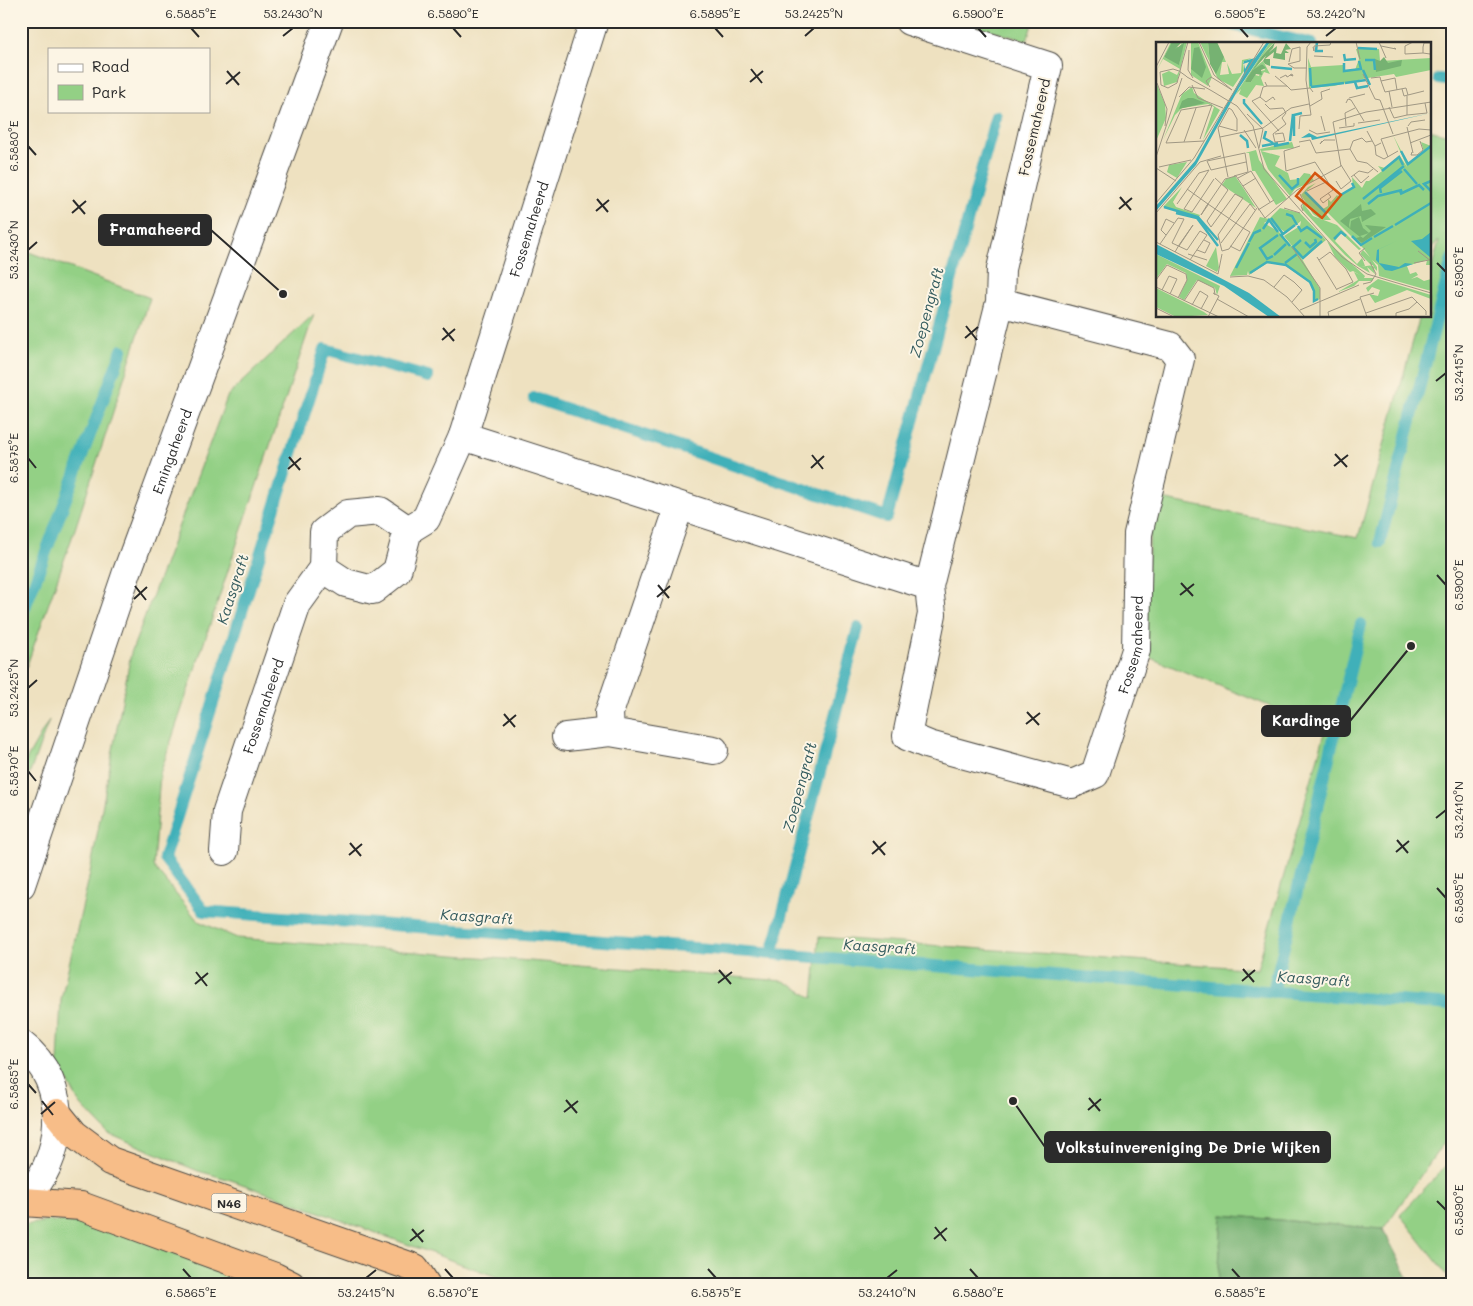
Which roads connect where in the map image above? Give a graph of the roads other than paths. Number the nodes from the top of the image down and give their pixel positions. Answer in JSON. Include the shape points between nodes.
{"nodes":[{"id":1,"x":329,"y":21,"type":"edge"},
{"id":2,"x":594,"y":21,"type":"edge"},
{"id":3,"x":909,"y":21,"type":"edge"},
{"id":4,"x":1000,"y":302,"type":"junction"},
{"id":5,"x":463,"y":436,"type":"junction"},
{"id":6,"x":679,"y":507,"type":"junction"},
{"id":7,"x":408,"y":530,"type":"junction"},
{"id":8,"x":323,"y":568,"type":"junction"},
{"id":9,"x":928,"y":586,"type":"junction"},
{"id":10,"x":610,"y":732,"type":"junction"},
{"id":11,"x":566,"y":737,"type":"dead end"},
{"id":12,"x":714,"y":750,"type":"dead end"},
{"id":13,"x":224,"y":851,"type":"dead end"},
{"id":14,"x":21,"y":885,"type":"edge"},
{"id":15,"x":21,"y":1043,"type":"edge"},
{"id":16,"x":57,"y":1113,"type":"junction"},
{"id":17,"x":22,"y":1202,"type":"edge"},
{"id":18,"x":291,"y":1285,"type":"edge"},
{"id":19,"x":426,"y":1285,"type":"edge"}],
"edges":[{"from":1,"to":14,"type":"street","name":"Emingaheerd","via":[[127,572]]},
{"from":2,"to":5,"type":"street","name":"Fossemaheerd"},
{"from":3,"to":4,"type":"street","name":"Fossemaheerd","via":[[1048,66],[1001,269]]},
{"from":4,"to":9,"type":"street","name":"Fossemaheerd"},
{"from":4,"to":9,"type":"street","name":"Fossemaheerd","via":[[1170,346],[1180,359],[1138,534],[1136,650],[1095,774],[1072,784],[907,736],[932,614]]},
{"from":5,"to":6,"type":"street"},
{"from":5,"to":7,"type":"street","name":"Fossemaheerd","via":[[426,519]]},
{"from":6,"to":9,"type":"street"},
{"from":6,"to":10,"type":"street","via":[[609,713]]},
{"from":7,"to":8,"type":"street","via":[[396,570],[373,590],[346,583]]},
{"from":7,"to":8,"type":"street","via":[[380,511],[348,514],[324,532]]},
{"from":8,"to":13,"type":"street","name":"Fossemaheerd","via":[[297,604],[227,812]]},
{"from":10,"to":11,"type":"street"},
{"from":10,"to":12,"type":"street"},
{"from":15,"to":16,"type":"street","via":[[40,1065],[50,1084]]},
{"from":16,"to":17,"type":"street","via":[[55,1147],[48,1167]]},
{"from":16,"to":19,"type":"highway","number":"N46","via":[[74,1134],[110,1161],[415,1268]]},
{"from":17,"to":18,"type":"highway","via":[[81,1206]]}]}
